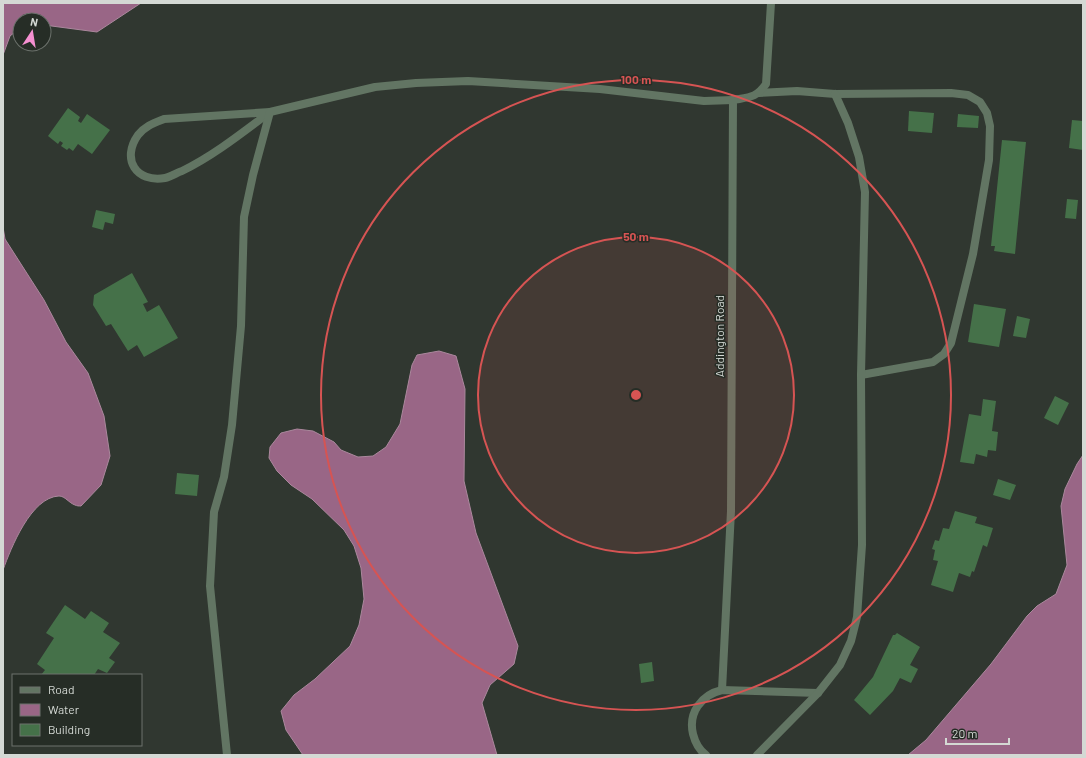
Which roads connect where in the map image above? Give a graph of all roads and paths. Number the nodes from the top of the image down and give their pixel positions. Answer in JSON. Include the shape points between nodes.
{"nodes":[{"id":1,"x":770,"y":3,"type":"edge"},
{"id":2,"x":759,"y":93,"type":"junction"},
{"id":3,"x":835,"y":94,"type":"junction"},
{"id":4,"x":733,"y":100,"type":"junction"},
{"id":5,"x":270,"y":112,"type":"junction"},
{"id":6,"x":861,"y":375,"type":"junction"},
{"id":7,"x":722,"y":690,"type":"junction"},
{"id":8,"x":818,"y":693,"type":"junction"},
{"id":9,"x":227,"y":755,"type":"edge"},
{"id":10,"x":706,"y":755,"type":"edge"},
{"id":11,"x":757,"y":755,"type":"edge"}],
"edges":[{"from":1,"to":2,"type":"street","via":[[766,84]]},
{"from":2,"to":3,"type":"street","via":[[797,91]]},
{"from":2,"to":4,"type":"street"},
{"from":3,"to":6,"type":"street","via":[[859,157],[865,192]]},
{"from":3,"to":6,"type":"street","via":[[968,95],[980,102],[987,113],[990,126],[989,160],[974,246],[951,343],[944,354],[933,362]]},
{"from":4,"to":5,"type":"street","via":[[704,101],[600,89],[468,81],[375,88]]},
{"from":4,"to":7,"type":"street","name":"Addington Road","via":[[731,511]]},
{"from":5,"to":5,"type":"street","via":[[164,119],[150,124],[139,134],[130,158],[142,175],[153,180],[167,178],[199,162]]},
{"from":5,"to":9,"type":"street","via":[[244,218],[241,326],[232,425],[224,477],[214,512],[210,586]]},
{"from":6,"to":8,"type":"street","via":[[862,545],[858,617],[851,642],[840,665]]},
{"from":7,"to":8,"type":"street"},
{"from":7,"to":10,"type":"street","via":[[702,700],[693,713],[691,726],[695,741]]},
{"from":8,"to":11,"type":"street"}]}
